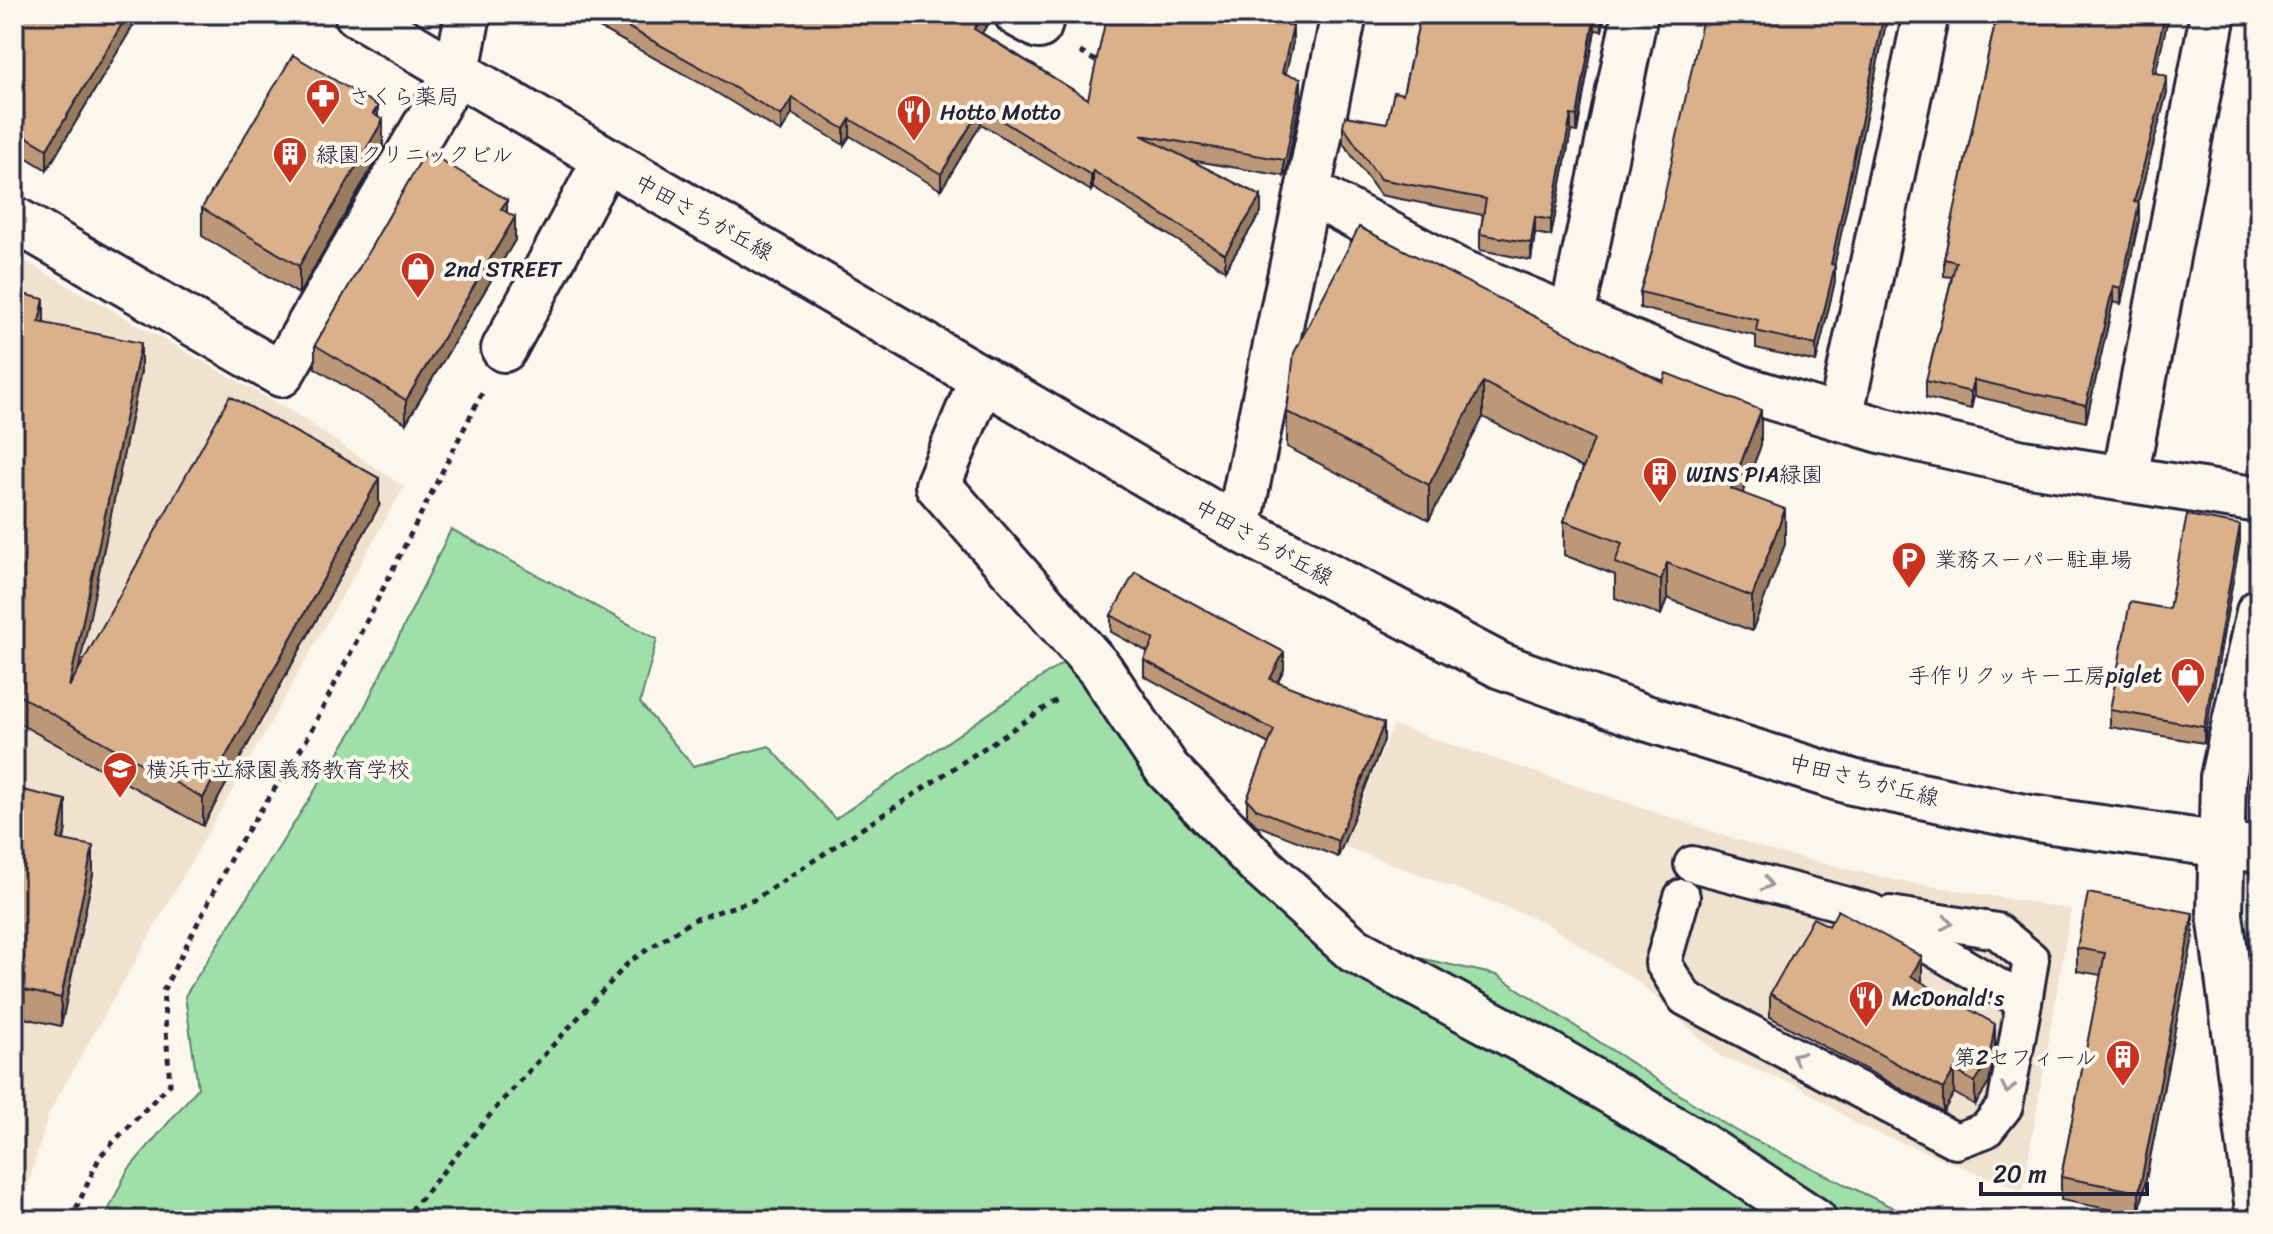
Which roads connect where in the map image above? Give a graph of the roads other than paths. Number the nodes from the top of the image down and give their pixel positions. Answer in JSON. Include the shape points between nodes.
{"nodes":[{"id":1,"x":357,"y":14,"type":"edge"},
{"id":2,"x":468,"y":14,"type":"edge"},
{"id":3,"x":1344,"y":14,"type":"edge"},
{"id":4,"x":1635,"y":14,"type":"edge"},
{"id":5,"x":1926,"y":14,"type":"edge"},
{"id":6,"x":2213,"y":14,"type":"edge"},
{"id":7,"x":457,"y":71,"type":"junction"},
{"id":8,"x":605,"y":161,"type":"junction"},
{"id":9,"x":1308,"y":191,"type":"junction"},
{"id":10,"x":14,"y":219,"type":"edge"},
{"id":11,"x":1571,"y":321,"type":"junction"},
{"id":12,"x":495,"y":367,"type":"road end"},
{"id":13,"x":982,"y":378,"type":"junction"},
{"id":14,"x":1840,"y":418,"type":"junction"},
{"id":15,"x":2125,"y":478,"type":"junction"},
{"id":16,"x":2259,"y":500,"type":"edge"},
{"id":17,"x":1238,"y":528,"type":"junction"},
{"id":18,"x":2259,"y":612,"type":"edge"},
{"id":19,"x":2240,"y":848,"type":"edge"},
{"id":20,"x":1692,"y":864,"type":"dead end"},
{"id":21,"x":1682,"y":897,"type":"dead end"},
{"id":22,"x":1870,"y":911,"type":"junction"},
{"id":23,"x":2024,"y":1002,"type":"junction"},
{"id":24,"x":2259,"y":1218,"type":"edge"},
{"id":25,"x":1814,"y":1220,"type":"edge"}],
"edges":[{"from":1,"to":7,"type":"street","name":"中田さちが丘線"},
{"from":2,"to":7,"type":"street"},
{"from":3,"to":9,"type":"street"},
{"from":4,"to":11,"type":"street"},
{"from":5,"to":14,"type":"street"},
{"from":6,"to":15,"type":"street"},
{"from":7,"to":8,"type":"street","name":"中田さちが丘線"},
{"from":7,"to":10,"type":"street","via":[[281,374]]},
{"from":8,"to":12,"type":"street"},
{"from":8,"to":13,"type":"street","name":"中田さちが丘線"},
{"from":9,"to":11,"type":"street","via":[[1456,270]]},
{"from":9,"to":17,"type":"street"},
{"from":11,"to":14,"type":"street","via":[[1741,388]]},
{"from":13,"to":17,"type":"street","name":"中田さちが丘線"},
{"from":13,"to":25,"type":"street","via":[[938,485],[1100,669],[1167,769],[1263,868],[1354,950],[1546,1053]]},
{"from":14,"to":15,"type":"street","via":[[2023,463]]},
{"from":15,"to":16,"type":"street"},
{"from":17,"to":19,"type":"street","name":"中田さちが丘線","via":[[1501,666],[1649,719],[1852,782],[2030,818]]},
{"from":18,"to":19,"type":"street","via":[[2223,777]]},
{"from":19,"to":24,"type":"street","via":[[2220,914]]},
{"from":20,"to":22,"type":"lane","one_way":true},
{"from":23,"to":21,"type":"lane","one_way":true,"via":[[2005,1106],[1986,1130],[1956,1141],[1685,998],[1663,963]]},
{"from":22,"to":23,"type":"lane"},
{"from":22,"to":23,"type":"lane","one_way":true,"via":[[1997,931],[2031,959]]}]}
